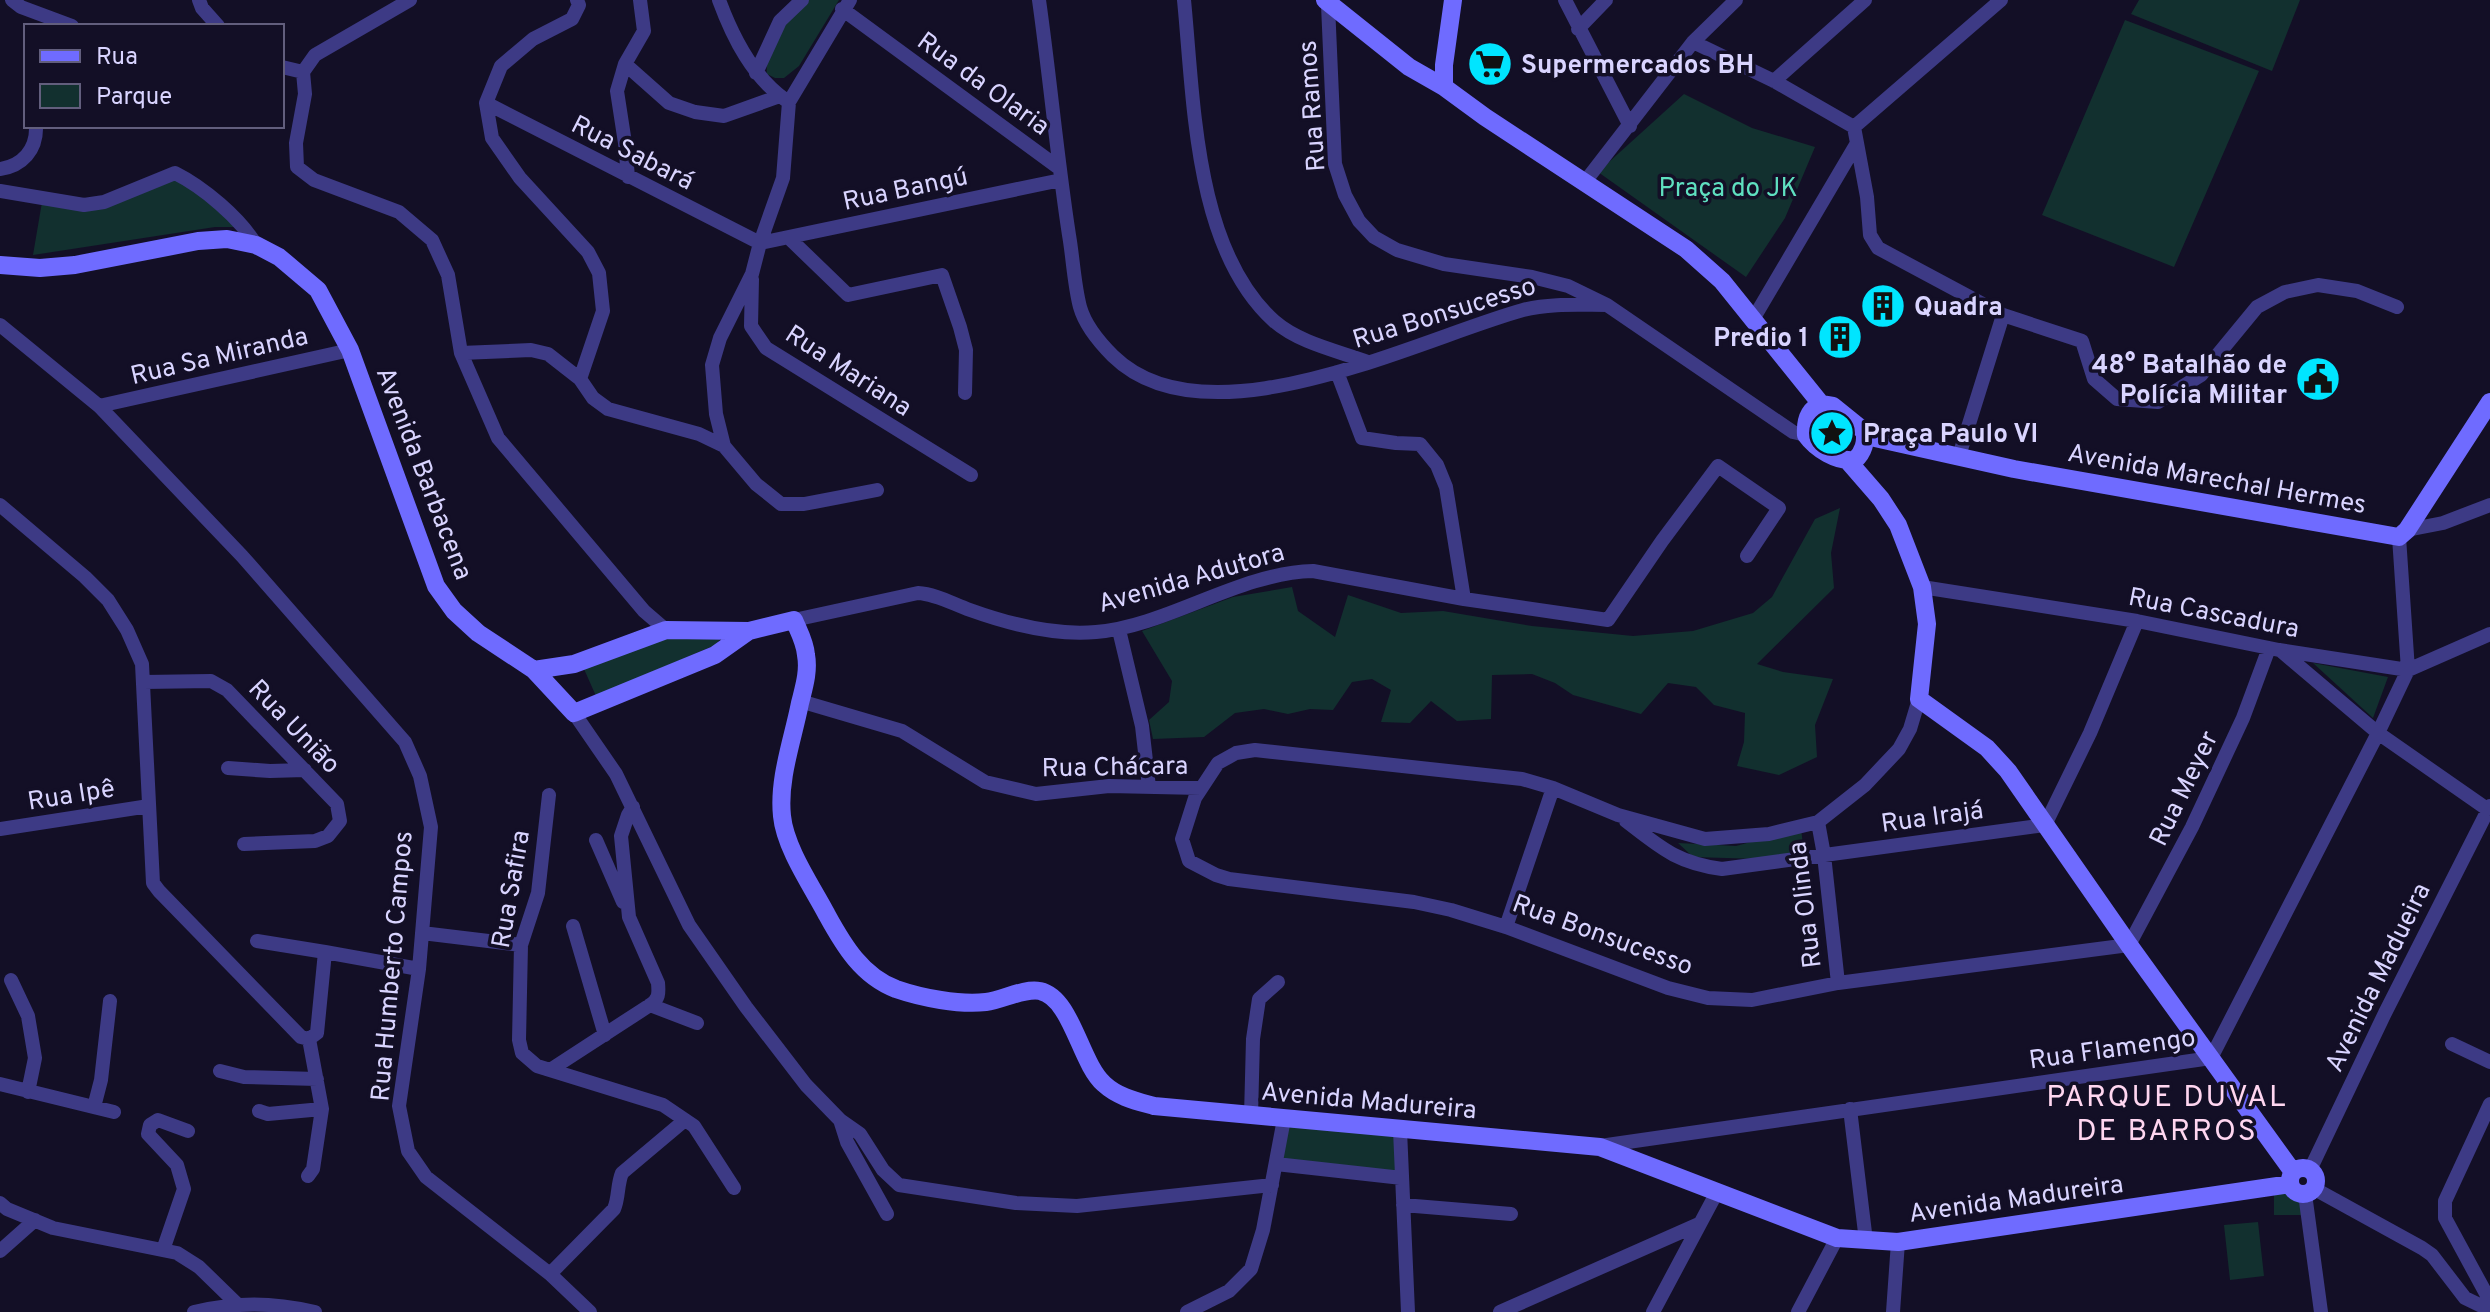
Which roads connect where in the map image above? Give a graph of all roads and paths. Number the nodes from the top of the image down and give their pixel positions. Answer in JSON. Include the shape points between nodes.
{"nodes":[{"id":1,"x":12,"y":0,"type":"edge"},
{"id":2,"x":199,"y":0,"type":"edge"},
{"id":3,"x":410,"y":0,"type":"edge"},
{"id":4,"x":577,"y":0,"type":"edge"},
{"id":5,"x":640,"y":0,"type":"edge"},
{"id":6,"x":719,"y":0,"type":"edge"},
{"id":7,"x":802,"y":0,"type":"edge"},
{"id":8,"x":1039,"y":0,"type":"edge"},
{"id":9,"x":1184,"y":0,"type":"edge"},
{"id":10,"x":1453,"y":0,"type":"edge"},
{"id":11,"x":1565,"y":0,"type":"edge"},
{"id":12,"x":1606,"y":0,"type":"edge"},
{"id":13,"x":1736,"y":0,"type":"edge"},
{"id":14,"x":1865,"y":0,"type":"edge"},
{"id":15,"x":2001,"y":0,"type":"edge"},
{"id":16,"x":1326,"y":2,"type":"edge"},
{"id":17,"x":846,"y":5,"type":"edge"},
{"id":18,"x":67,"y":24,"type":"edge"},
{"id":19,"x":216,"y":24,"type":"edge"},
{"id":20,"x":1578,"y":29,"type":"junction"},
{"id":21,"x":1693,"y":42,"type":"junction"},
{"id":22,"x":1447,"y":43,"type":"junction"},
{"id":23,"x":625,"y":64,"type":"junction"},
{"id":24,"x":284,"y":67,"type":"edge"},
{"id":25,"x":1409,"y":67,"type":"junction"},
{"id":26,"x":303,"y":72,"type":"junction"},
{"id":27,"x":756,"y":73,"type":"junction"},
{"id":28,"x":1774,"y":81,"type":"junction"},
{"id":29,"x":1444,"y":87,"type":"junction"},
{"id":30,"x":785,"y":99,"type":"junction"},
{"id":31,"x":486,"y":103,"type":"junction"},
{"id":32,"x":1630,"y":126,"type":"junction"},
{"id":33,"x":1854,"y":127,"type":"junction"},
{"id":34,"x":36,"y":128,"type":"edge"},
{"id":35,"x":1857,"y":143,"type":"junction"},
{"id":36,"x":0,"y":169,"type":"edge"},
{"id":37,"x":1060,"y":174,"type":"junction"},
{"id":38,"x":628,"y":177,"type":"junction"},
{"id":39,"x":1584,"y":183,"type":"junction"},
{"id":40,"x":0,"y":191,"type":"edge"},
{"id":41,"x":789,"y":238,"type":"junction"},
{"id":42,"x":760,"y":243,"type":"junction"},
{"id":43,"x":256,"y":245,"type":"junction"},
{"id":44,"x":0,"y":265,"type":"edge"},
{"id":45,"x":752,"y":274,"type":"junction"},
{"id":46,"x":1607,"y":305,"type":"junction"},
{"id":47,"x":2397,"y":307,"type":"dead end"},
{"id":48,"x":2003,"y":315,"type":"junction"},
{"id":49,"x":1752,"y":321,"type":"junction"},
{"id":50,"x":0,"y":325,"type":"edge"},
{"id":51,"x":350,"y":350,"type":"junction"},
{"id":52,"x":461,"y":353,"type":"junction"},
{"id":53,"x":1369,"y":362,"type":"junction"},
{"id":54,"x":1337,"y":372,"type":"junction"},
{"id":55,"x":580,"y":379,"type":"junction"},
{"id":56,"x":965,"y":393,"type":"dead end"},
{"id":57,"x":2490,"y":402,"type":"edge"},
{"id":58,"x":1821,"y":404,"type":"junction"},
{"id":59,"x":99,"y":406,"type":"junction"},
{"id":60,"x":1806,"y":435,"type":"junction"},
{"id":61,"x":1866,"y":436,"type":"junction"},
{"id":62,"x":724,"y":446,"type":"junction"},
{"id":63,"x":1959,"y":456,"type":"junction"},
{"id":64,"x":1848,"y":461,"type":"junction"},
{"id":65,"x":971,"y":475,"type":"dead end"},
{"id":66,"x":877,"y":490,"type":"dead end"},
{"id":67,"x":0,"y":505,"type":"edge"},
{"id":68,"x":2490,"y":505,"type":"edge"},
{"id":69,"x":2403,"y":533,"type":"junction"},
{"id":70,"x":1747,"y":556,"type":"dead end"},
{"id":71,"x":1922,"y":587,"type":"junction"},
{"id":72,"x":1464,"y":599,"type":"junction"},
{"id":73,"x":794,"y":620,"type":"junction"},
{"id":74,"x":2137,"y":621,"type":"junction"},
{"id":75,"x":666,"y":630,"type":"junction"},
{"id":76,"x":1119,"y":630,"type":"junction"},
{"id":77,"x":749,"y":631,"type":"junction"},
{"id":78,"x":2490,"y":634,"type":"edge"},
{"id":79,"x":2274,"y":649,"type":"junction"},
{"id":80,"x":534,"y":670,"type":"junction"},
{"id":81,"x":2408,"y":670,"type":"junction"},
{"id":82,"x":144,"y":682,"type":"junction"},
{"id":83,"x":1919,"y":699,"type":"junction"},
{"id":84,"x":800,"y":701,"type":"junction"},
{"id":85,"x":574,"y":713,"type":"junction"},
{"id":86,"x":2378,"y":733,"type":"junction"},
{"id":87,"x":228,"y":768,"type":"dead end"},
{"id":88,"x":305,"y":770,"type":"junction"},
{"id":89,"x":1149,"y":787,"type":"junction"},
{"id":90,"x":1201,"y":788,"type":"junction"},
{"id":91,"x":1553,"y":788,"type":"junction"},
{"id":92,"x":549,"y":795,"type":"dead end"},
{"id":93,"x":149,"y":806,"type":"junction"},
{"id":94,"x":633,"y":807,"type":"junction"},
{"id":95,"x":2489,"y":808,"type":"edge"},
{"id":96,"x":1618,"y":815,"type":"junction"},
{"id":97,"x":1818,"y":822,"type":"junction"},
{"id":98,"x":2045,"y":825,"type":"junction"},
{"id":99,"x":0,"y":829,"type":"edge"},
{"id":100,"x":596,"y":840,"type":"dead end"},
{"id":101,"x":244,"y":844,"type":"dead end"},
{"id":102,"x":1824,"y":855,"type":"junction"},
{"id":103,"x":629,"y":917,"type":"junction"},
{"id":104,"x":573,"y":926,"type":"dead end"},
{"id":105,"x":1506,"y":927,"type":"junction"},
{"id":106,"x":422,"y":933,"type":"junction"},
{"id":107,"x":257,"y":941,"type":"dead end"},
{"id":108,"x":521,"y":945,"type":"junction"},
{"id":109,"x":2129,"y":945,"type":"junction"},
{"id":110,"x":325,"y":952,"type":"junction"},
{"id":111,"x":419,"y":969,"type":"junction"},
{"id":112,"x":11,"y":980,"type":"dead end"},
{"id":113,"x":1278,"y":982,"type":"dead end"},
{"id":114,"x":1838,"y":983,"type":"junction"},
{"id":115,"x":110,"y":1001,"type":"dead end"},
{"id":116,"x":650,"y":1005,"type":"junction"},
{"id":117,"x":697,"y":1023,"type":"dead end"},
{"id":118,"x":605,"y":1035,"type":"junction"},
{"id":119,"x":309,"y":1039,"type":"junction"},
{"id":120,"x":2452,"y":1044,"type":"dead end"},
{"id":121,"x":2211,"y":1058,"type":"junction"},
{"id":122,"x":2490,"y":1062,"type":"edge"},
{"id":123,"x":550,"y":1070,"type":"junction"},
{"id":124,"x":220,"y":1071,"type":"dead end"},
{"id":125,"x":317,"y":1079,"type":"junction"},
{"id":126,"x":0,"y":1084,"type":"edge"},
{"id":127,"x":28,"y":1092,"type":"junction"},
{"id":128,"x":2490,"y":1104,"type":"edge"},
{"id":129,"x":94,"y":1107,"type":"junction"},
{"id":130,"x":322,"y":1109,"type":"junction"},
{"id":131,"x":1850,"y":1109,"type":"junction"},
{"id":132,"x":259,"y":1111,"type":"dead end"},
{"id":133,"x":114,"y":1112,"type":"dead end"},
{"id":134,"x":1251,"y":1116,"type":"junction"},
{"id":135,"x":1284,"y":1119,"type":"junction"},
{"id":136,"x":685,"y":1120,"type":"junction"},
{"id":137,"x":840,"y":1120,"type":"junction"},
{"id":138,"x":1400,"y":1130,"type":"junction"},
{"id":139,"x":188,"y":1131,"type":"dead end"},
{"id":140,"x":1600,"y":1147,"type":"junction"},
{"id":141,"x":1276,"y":1164,"type":"junction"},
{"id":142,"x":308,"y":1176,"type":"dead end"},
{"id":143,"x":1402,"y":1178,"type":"junction"},
{"id":144,"x":2302,"y":1182,"type":"junction"},
{"id":145,"x":1272,"y":1185,"type":"junction"},
{"id":146,"x":734,"y":1188,"type":"dead end"},
{"id":147,"x":1717,"y":1192,"type":"junction"},
{"id":148,"x":0,"y":1203,"type":"edge"},
{"id":149,"x":1403,"y":1205,"type":"junction"},
{"id":150,"x":887,"y":1214,"type":"dead end"},
{"id":151,"x":1511,"y":1214,"type":"dead end"},
{"id":152,"x":35,"y":1220,"type":"junction"},
{"id":153,"x":1699,"y":1224,"type":"junction"},
{"id":154,"x":1837,"y":1238,"type":"junction"},
{"id":155,"x":1866,"y":1241,"type":"junction"},
{"id":156,"x":1898,"y":1242,"type":"junction"},
{"id":157,"x":163,"y":1250,"type":"junction"},
{"id":158,"x":0,"y":1251,"type":"edge"},
{"id":159,"x":550,"y":1274,"type":"junction"},
{"id":160,"x":2488,"y":1295,"type":"edge"},
{"id":161,"x":236,"y":1303,"type":"junction"},
{"id":162,"x":2490,"y":1310,"type":"edge"},
{"id":163,"x":194,"y":1312,"type":"edge"},
{"id":164,"x":315,"y":1312,"type":"edge"},
{"id":165,"x":590,"y":1312,"type":"edge"},
{"id":166,"x":1187,"y":1312,"type":"edge"},
{"id":167,"x":1408,"y":1312,"type":"edge"},
{"id":168,"x":1500,"y":1312,"type":"edge"},
{"id":169,"x":1653,"y":1312,"type":"edge"},
{"id":170,"x":1798,"y":1312,"type":"edge"},
{"id":171,"x":1893,"y":1312,"type":"edge"},
{"id":172,"x":2321,"y":1312,"type":"edge"}],
"edges":[{"from":1,"to":18,"type":"street"},
{"from":2,"to":19,"type":"street"},
{"from":3,"to":26,"type":"street","via":[[315,55]]},
{"from":4,"to":31,"type":"street","via":[[572,19],[533,39],[501,66]]},
{"from":5,"to":23,"type":"street","via":[[644,31]]},
{"from":6,"to":27,"type":"street"},
{"from":7,"to":27,"type":"street","via":[[780,21]]},
{"from":8,"to":37,"type":"street","name":"Rua Bonsucesso"},
{"from":9,"to":53,"type":"street","via":[[1200,156],[1222,241],[1240,280],[1275,322],[1300,337]]},
{"from":10,"to":22,"type":"street"},
{"from":11,"to":20,"type":"street"},
{"from":12,"to":20,"type":"street"},
{"from":13,"to":21,"type":"street"},
{"from":14,"to":28,"type":"street"},
{"from":15,"to":33,"type":"street"},
{"from":16,"to":25,"type":"street"},
{"from":16,"to":46,"type":"street","name":"Rua Ramos","via":[[1335,164],[1359,221],[1397,250],[1444,264],[1568,286]]},
{"from":17,"to":30,"type":"street"},
{"from":17,"to":37,"type":"street","name":"Rua da Olaria"},
{"from":20,"to":32,"type":"street"},
{"from":21,"to":28,"type":"street"},
{"from":21,"to":32,"type":"street"},
{"from":22,"to":25,"type":"street","via":[[1429,60]]},
{"from":22,"to":29,"type":"street"},
{"from":23,"to":30,"type":"street","via":[[669,103],[695,112],[724,116]]},
{"from":23,"to":38,"type":"street","via":[[617,91]]},
{"from":24,"to":26,"type":"street"},
{"from":25,"to":29,"type":"street"},
{"from":26,"to":52,"type":"street","via":[[297,167],[314,180],[399,212],[432,240],[448,275]]},
{"from":27,"to":30,"type":"street"},
{"from":28,"to":33,"type":"street"},
{"from":29,"to":39,"type":"street"},
{"from":30,"to":42,"type":"street","via":[[783,178]]},
{"from":31,"to":38,"type":"street","name":"Rua Sabará"},
{"from":31,"to":55,"type":"street","via":[[492,138],[520,178],[588,252],[599,273],[603,311]]},
{"from":32,"to":39,"type":"street"},
{"from":33,"to":35,"type":"street"},
{"from":34,"to":36,"type":"street","via":[[31,152],[17,166]]},
{"from":35,"to":48,"type":"street","via":[[1870,235],[1878,248]]},
{"from":35,"to":49,"type":"street"},
{"from":37,"to":41,"type":"street","name":"Rua Bangú"},
{"from":37,"to":54,"type":"street","name":"Rua Bonsucesso","via":[[1081,309],[1101,344],[1121,364],[1159,385],[1219,393]]},
{"from":38,"to":42,"type":"street","name":"Rua Sabará"},
{"from":39,"to":49,"type":"street","via":[[1686,249],[1722,281]]},
{"from":40,"to":43,"type":"street","via":[[84,205],[175,173],[246,229]]},
{"from":41,"to":42,"type":"street","name":"Rua Bangú"},
{"from":41,"to":56,"type":"street","via":[[848,295],[942,275],[966,350]]},
{"from":42,"to":45,"type":"street"},
{"from":43,"to":44,"type":"street","name":"Avenida Barbacena","via":[[198,241],[75,265]]},
{"from":43,"to":51,"type":"street","name":"Avenida Barbacena","via":[[318,290]]},
{"from":45,"to":62,"type":"street","via":[[712,365]]},
{"from":45,"to":65,"type":"street","name":"Rua Mariana","via":[[751,326],[766,348]]},
{"from":46,"to":53,"type":"street","name":"Rua Bonsucesso","via":[[1525,309]]},
{"from":46,"to":60,"type":"street","via":[[1793,432]]},
{"from":47,"to":48,"type":"street","via":[[2357,291],[2318,285],[2285,292],[2257,307],[2201,375],[2158,402],[2117,399],[2094,379],[2082,341]]},
{"from":48,"to":63,"type":"street"},
{"from":49,"to":58,"type":"street"},
{"from":50,"to":59,"type":"street","name":"Rua Humberto Campos"},
{"from":51,"to":59,"type":"street","name":"Rua Sa Miranda"},
{"from":51,"to":80,"type":"street","name":"Avenida Barbacena","via":[[436,586],[478,633]]},
{"from":52,"to":55,"type":"street","via":[[531,350],[548,354]]},
{"from":52,"to":75,"type":"street","via":[[498,438],[644,611]]},
{"from":53,"to":54,"type":"street","name":"Rua Bonsucesso"},
{"from":54,"to":72,"type":"street","via":[[1362,438],[1420,444],[1437,465],[1446,487]]},
{"from":55,"to":62,"type":"street","via":[[608,409]]},
{"from":57,"to":69,"type":"street"},
{"from":58,"to":60,"type":"street","via":[[1808,417]]},
{"from":58,"to":61,"type":"street","via":[[1845,414]]},
{"from":59,"to":106,"type":"street","name":"Rua Humberto Campos","via":[[242,556],[405,742],[420,776],[431,827]]},
{"from":60,"to":64,"type":"street","via":[[1832,456]]},
{"from":61,"to":63,"type":"street","name":"Avenida Marechal Hermes"},
{"from":61,"to":64,"type":"street","via":[[1860,456]]},
{"from":62,"to":66,"type":"street","via":[[781,504]]},
{"from":63,"to":69,"type":"street","name":"Avenida Marechal Hermes"},
{"from":64,"to":71,"type":"street","via":[[1898,525]]},
{"from":67,"to":82,"type":"street","via":[[108,600],[132,641]]},
{"from":68,"to":69,"type":"street"},
{"from":69,"to":81,"type":"street","name":"Rua Flamengo"},
{"from":70,"to":72,"type":"street","name":"Avenida Adutora","via":[[1779,508],[1718,466],[1608,620]]},
{"from":71,"to":74,"type":"street","name":"Rua Cascadura"},
{"from":71,"to":83,"type":"street","via":[[1927,624]]},
{"from":72,"to":76,"type":"street","name":"Avenida Adutora","via":[[1297,572]]},
{"from":73,"to":76,"type":"street","name":"Avenida Adutora","via":[[918,593],[1041,630]]},
{"from":73,"to":77,"type":"street","name":"Avenida Adutora"},
{"from":73,"to":84,"type":"street","name":"Avenida Madureira","via":[[807,657]]},
{"from":74,"to":79,"type":"street","name":"Rua Cascadura"},
{"from":74,"to":98,"type":"street"},
{"from":75,"to":77,"type":"street","name":"Avenida Adutora"},
{"from":75,"to":80,"type":"street","via":[[574,664]]},
{"from":76,"to":89,"type":"street","via":[[1142,726]]},
{"from":77,"to":85,"type":"street","via":[[715,655]]},
{"from":78,"to":81,"type":"street"},
{"from":79,"to":81,"type":"street","name":"Rua Cascadura"},
{"from":79,"to":86,"type":"street"},
{"from":79,"to":109,"type":"street","name":"Rua Meyer","via":[[2192,827]]},
{"from":80,"to":85,"type":"street","name":"Avenida Barbacena"},
{"from":81,"to":86,"type":"street","name":"Rua Flamengo"},
{"from":82,"to":88,"type":"street","name":"Rua União","via":[[211,681],[227,690]]},
{"from":82,"to":93,"type":"street"},
{"from":83,"to":97,"type":"street","via":[[1910,729],[1892,758]]},
{"from":83,"to":98,"type":"street","via":[[1987,748]]},
{"from":84,"to":89,"type":"street","name":"Rua Chácara","via":[[902,731],[985,782],[1036,794]]},
{"from":84,"to":134,"type":"street","name":"Avenida Madureira","via":[[782,791],[782,818],[789,843],[844,947],[869,974],[895,988],[960,1002],[1039,991],[1053,997],[1065,1012],[1102,1083],[1124,1097],[1154,1106]]},
{"from":85,"to":94,"type":"street","name":"Avenida Barbacena"},
{"from":86,"to":95,"type":"street"},
{"from":86,"to":121,"type":"street","name":"Rua Flamengo"},
{"from":87,"to":88,"type":"street"},
{"from":88,"to":101,"type":"street","name":"Rua União","via":[[337,804],[340,821],[328,836]]},
{"from":89,"to":90,"type":"street","name":"Rua Chácara"},
{"from":90,"to":91,"type":"street","name":"Rua Chácara","via":[[1218,763],[1255,750],[1522,779]]},
{"from":90,"to":105,"type":"street","name":"Rua Bonsucesso","via":[[1182,839],[1189,861],[1216,875],[1414,902]]},
{"from":91,"to":96,"type":"street","name":"Rua Chácara"},
{"from":91,"to":105,"type":"street"},
{"from":92,"to":108,"type":"street","name":"Rua Safira","via":[[538,893]]},
{"from":93,"to":99,"type":"street","name":"Rua Ipê"},
{"from":93,"to":119,"type":"street","via":[[153,883],[301,1037]]},
{"from":94,"to":103,"type":"street","via":[[621,836]]},
{"from":94,"to":137,"type":"street","name":"Avenida Barbacena","via":[[689,925],[763,1030]]},
{"from":95,"to":144,"type":"street","name":"Avenida Madueira"},
{"from":96,"to":97,"type":"street","via":[[1705,839],[1769,834]]},
{"from":96,"to":102,"type":"street","name":"Rua Irajá","via":[[1669,854],[1697,866],[1722,869]]},
{"from":97,"to":102,"type":"street","name":"Rua Olinda"},
{"from":98,"to":102,"type":"street","name":"Rua Irajá"},
{"from":98,"to":109,"type":"street"},
{"from":100,"to":103,"type":"street"},
{"from":102,"to":114,"type":"street","name":"Rua Olinda"},
{"from":103,"to":116,"type":"street","via":[[658,983],[659,994]]},
{"from":104,"to":118,"type":"street"},
{"from":105,"to":114,"type":"street","name":"Rua Bonsucesso","via":[[1708,998],[1752,1000]]},
{"from":106,"to":108,"type":"street"},
{"from":106,"to":111,"type":"street","name":"Rua Humberto Campos"},
{"from":107,"to":110,"type":"street"},
{"from":108,"to":123,"type":"street","name":"Rua Safira","via":[[522,1053]]},
{"from":109,"to":114,"type":"street","name":"Rua Bonsucesso"},
{"from":109,"to":121,"type":"street"},
{"from":110,"to":111,"type":"street"},
{"from":110,"to":119,"type":"street","via":[[317,1033]]},
{"from":111,"to":159,"type":"street","name":"Rua Humberto Campos","via":[[399,1106],[408,1151],[426,1177]]},
{"from":112,"to":127,"type":"street","via":[[28,1016],[35,1058]]},
{"from":113,"to":134,"type":"street","via":[[1259,999]]},
{"from":115,"to":129,"type":"street"},
{"from":116,"to":117,"type":"street"},
{"from":116,"to":118,"type":"street"},
{"from":118,"to":123,"type":"street"},
{"from":119,"to":125,"type":"street"},
{"from":120,"to":122,"type":"street"},
{"from":121,"to":131,"type":"street","name":"Rua Flamengo"},
{"from":121,"to":144,"type":"street"},
{"from":123,"to":136,"type":"street","name":"Rua Safira","via":[[663,1105]]},
{"from":124,"to":125,"type":"street","via":[[244,1077]]},
{"from":125,"to":130,"type":"street"},
{"from":126,"to":127,"type":"street"},
{"from":127,"to":129,"type":"street"},
{"from":128,"to":160,"type":"street","via":[[2445,1201],[2445,1218]]},
{"from":129,"to":133,"type":"street"},
{"from":130,"to":132,"type":"street"},
{"from":130,"to":142,"type":"street"},
{"from":131,"to":140,"type":"street","name":"Rua Flamengo"},
{"from":131,"to":155,"type":"street"},
{"from":134,"to":135,"type":"street","name":"Avenida Madureira"},
{"from":135,"to":138,"type":"street","name":"Avenida Madureira"},
{"from":135,"to":141,"type":"street"},
{"from":136,"to":146,"type":"street","name":"Rua Safira"},
{"from":136,"to":159,"type":"street","via":[[622,1173],[614,1209]]},
{"from":137,"to":145,"type":"street","name":"Avenida Barbacena","via":[[860,1134],[899,1185],[1016,1203],[1077,1206]]},
{"from":137,"to":150,"type":"street"},
{"from":138,"to":140,"type":"street","name":"Avenida Madureira"},
{"from":138,"to":143,"type":"street"},
{"from":139,"to":157,"type":"street","via":[[158,1120],[148,1134],[177,1165],[184,1189]]},
{"from":140,"to":147,"type":"street","name":"Avenida Madureira"},
{"from":141,"to":143,"type":"street"},
{"from":141,"to":145,"type":"street"},
{"from":143,"to":149,"type":"street"},
{"from":144,"to":156,"type":"street","name":"Avenida Madureira"},
{"from":144,"to":162,"type":"street","via":[[2422,1248],[2465,1298]]},
{"from":144,"to":172,"type":"street"},
{"from":145,"to":166,"type":"street","via":[[1251,1269],[1229,1291]]},
{"from":147,"to":153,"type":"street"},
{"from":147,"to":154,"type":"street","name":"Avenida Madureira"},
{"from":148,"to":152,"type":"street"},
{"from":149,"to":151,"type":"street"},
{"from":149,"to":167,"type":"street"},
{"from":152,"to":157,"type":"street"},
{"from":152,"to":158,"type":"street"},
{"from":153,"to":168,"type":"street"},
{"from":153,"to":169,"type":"street"},
{"from":154,"to":155,"type":"street","name":"Avenida Madureira"},
{"from":154,"to":170,"type":"street"},
{"from":155,"to":156,"type":"street","name":"Avenida Madureira"},
{"from":156,"to":171,"type":"street"},
{"from":157,"to":161,"type":"street","via":[[199,1267]]},
{"from":159,"to":165,"type":"street","name":"Rua Humberto Campos"},
{"from":161,"to":163,"type":"street"},
{"from":161,"to":164,"type":"street"}]}
